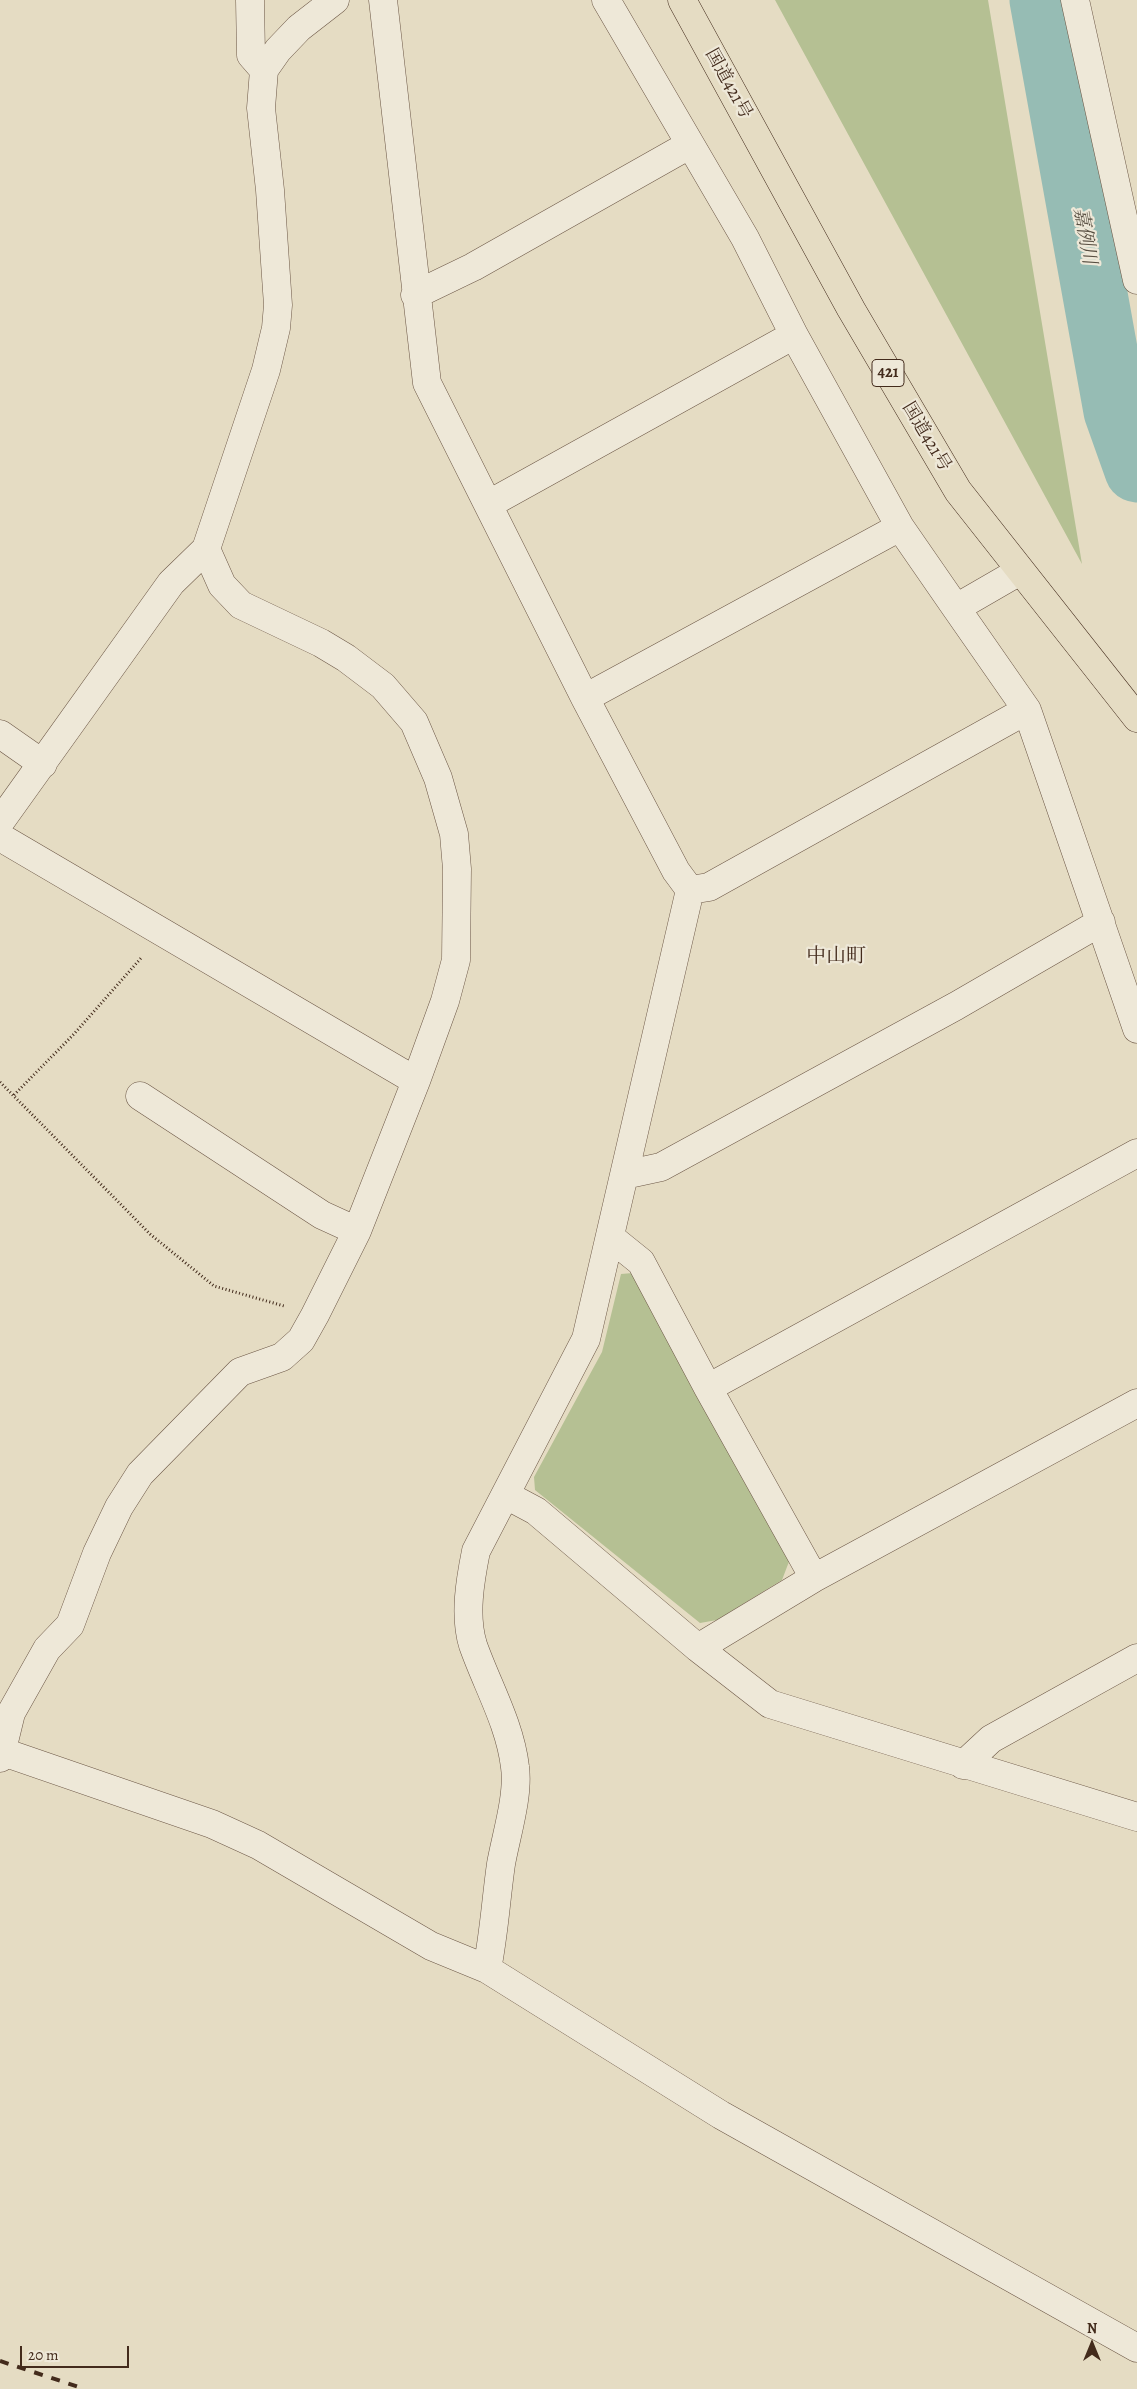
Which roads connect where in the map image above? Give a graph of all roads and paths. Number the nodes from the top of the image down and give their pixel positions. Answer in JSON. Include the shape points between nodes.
{"nodes":[{"id":1,"x":250,"y":0,"type":"edge"},
{"id":2,"x":336,"y":0,"type":"edge"},
{"id":3,"x":383,"y":0,"type":"edge"},
{"id":4,"x":606,"y":0,"type":"edge"},
{"id":5,"x":682,"y":0,"type":"edge"},
{"id":6,"x":1075,"y":0,"type":"edge"},
{"id":7,"x":264,"y":70,"type":"junction"},
{"id":8,"x":689,"y":145,"type":"junction"},
{"id":9,"x":1137,"y":280,"type":"edge"},
{"id":10,"x":415,"y":295,"type":"junction"},
{"id":11,"x":794,"y":335,"type":"junction"},
{"id":12,"x":489,"y":504,"type":"junction"},
{"id":13,"x":900,"y":527,"type":"junction"},
{"id":14,"x":206,"y":549,"type":"junction"},
{"id":15,"x":1020,"y":571,"type":"junction"},
{"id":16,"x":956,"y":608,"type":"junction"},
{"id":17,"x":585,"y":698,"type":"junction"},
{"id":18,"x":1027,"y":710,"type":"junction"},
{"id":19,"x":1137,"y":718,"type":"edge"},
{"id":20,"x":0,"y":734,"type":"edge"},
{"id":21,"x":43,"y":764,"type":"junction"},
{"id":22,"x":0,"y":822,"type":"edge"},
{"id":23,"x":0,"y":838,"type":"edge"},
{"id":24,"x":690,"y":890,"type":"junction"},
{"id":25,"x":1101,"y":922,"type":"junction"},
{"id":26,"x":164,"y":933,"type":"junction"},
{"id":27,"x":1137,"y":1029,"type":"edge"},
{"id":28,"x":416,"y":1081,"type":"junction"},
{"id":29,"x":0,"y":1082,"type":"edge"},
{"id":30,"x":14,"y":1095,"type":"junction"},
{"id":31,"x":140,"y":1096,"type":"dead end"},
{"id":32,"x":1137,"y":1153,"type":"edge"},
{"id":33,"x":624,"y":1175,"type":"junction"},
{"id":34,"x":357,"y":1231,"type":"junction"},
{"id":35,"x":610,"y":1237,"type":"junction"},
{"id":36,"x":315,"y":1315,"type":"junction"},
{"id":37,"x":708,"y":1388,"type":"junction"},
{"id":38,"x":1137,"y":1402,"type":"edge"},
{"id":39,"x":506,"y":1495,"type":"junction"},
{"id":40,"x":814,"y":1578,"type":"junction"},
{"id":41,"x":698,"y":1648,"type":"junction"},
{"id":42,"x":1137,"y":1658,"type":"edge"},
{"id":43,"x":0,"y":1753,"type":"edge"},
{"id":44,"x":963,"y":1765,"type":"junction"},
{"id":45,"x":1137,"y":1816,"type":"edge"},
{"id":46,"x":487,"y":1969,"type":"junction"},
{"id":47,"x":1137,"y":2348,"type":"edge"}],
"edges":[{"from":1,"to":7,"type":"street","via":[[251,55]]},
{"from":2,"to":7,"type":"street","via":[[299,28]]},
{"from":3,"to":10,"type":"street"},
{"from":4,"to":8,"type":"street"},
{"from":5,"to":15,"type":"highway","name":"国道421号","number":"421","via":[[851,310],[958,491]]},
{"from":6,"to":9,"type":"street"},
{"from":7,"to":14,"type":"street","via":[[261,108],[278,305],[276,328],[266,370]]},
{"from":8,"to":10,"type":"street","via":[[473,267]]},
{"from":8,"to":11,"type":"street","via":[[745,238]]},
{"from":10,"to":12,"type":"street","via":[[427,382]]},
{"from":11,"to":12,"type":"street"},
{"from":11,"to":13,"type":"street"},
{"from":12,"to":17,"type":"street"},
{"from":13,"to":16,"type":"street"},
{"from":13,"to":17,"type":"street"},
{"from":14,"to":21,"type":"street","via":[[171,583]]},
{"from":14,"to":28,"type":"street","via":[[222,585],[241,605],[321,643],[383,686],[414,722],[438,778],[454,834],[456,960]]},
{"from":15,"to":16,"type":"street"},
{"from":15,"to":19,"type":"highway","name":"国道421号","number":"421"},
{"from":16,"to":18,"type":"street"},
{"from":17,"to":24,"type":"street","via":[[676,871]]},
{"from":18,"to":24,"type":"street","via":[[709,887]]},
{"from":18,"to":25,"type":"street"},
{"from":20,"to":21,"type":"street"},
{"from":21,"to":22,"type":"street"},
{"from":23,"to":26,"type":"street"},
{"from":24,"to":33,"type":"street"},
{"from":25,"to":27,"type":"street"},
{"from":25,"to":33,"type":"street","via":[[956,1006],[661,1168]]},
{"from":26,"to":28,"type":"street"},
{"from":26,"to":30,"type":"path","via":[[74,1034]]},
{"from":28,"to":34,"type":"street"},
{"from":29,"to":30,"type":"path"},
{"from":30,"to":36,"type":"path","via":[[150,1234],[214,1286]]},
{"from":31,"to":34,"type":"street","via":[[322,1214]]},
{"from":32,"to":37,"type":"street"},
{"from":33,"to":35,"type":"street"},
{"from":34,"to":36,"type":"street"},
{"from":35,"to":37,"type":"street","via":[[641,1262]]},
{"from":35,"to":39,"type":"street","via":[[586,1339]]},
{"from":36,"to":43,"type":"street","via":[[300,1340],[282,1357],[240,1372],[140,1474],[115,1514],[70,1624],[47,1649],[11,1713]]},
{"from":37,"to":40,"type":"street"},
{"from":38,"to":40,"type":"street"},
{"from":39,"to":41,"type":"street","via":[[536,1511]]},
{"from":39,"to":46,"type":"street","via":[[476,1552],[469,1585],[473,1644],[491,1686],[516,1768]]},
{"from":40,"to":41,"type":"street"},
{"from":41,"to":44,"type":"street","via":[[770,1704]]},
{"from":42,"to":44,"type":"street","via":[[990,1739]]},
{"from":43,"to":46,"type":"street","via":[[212,1824],[258,1845],[431,1946]]},
{"from":44,"to":45,"type":"street"},
{"from":46,"to":47,"type":"street","via":[[721,2115]]}]}
